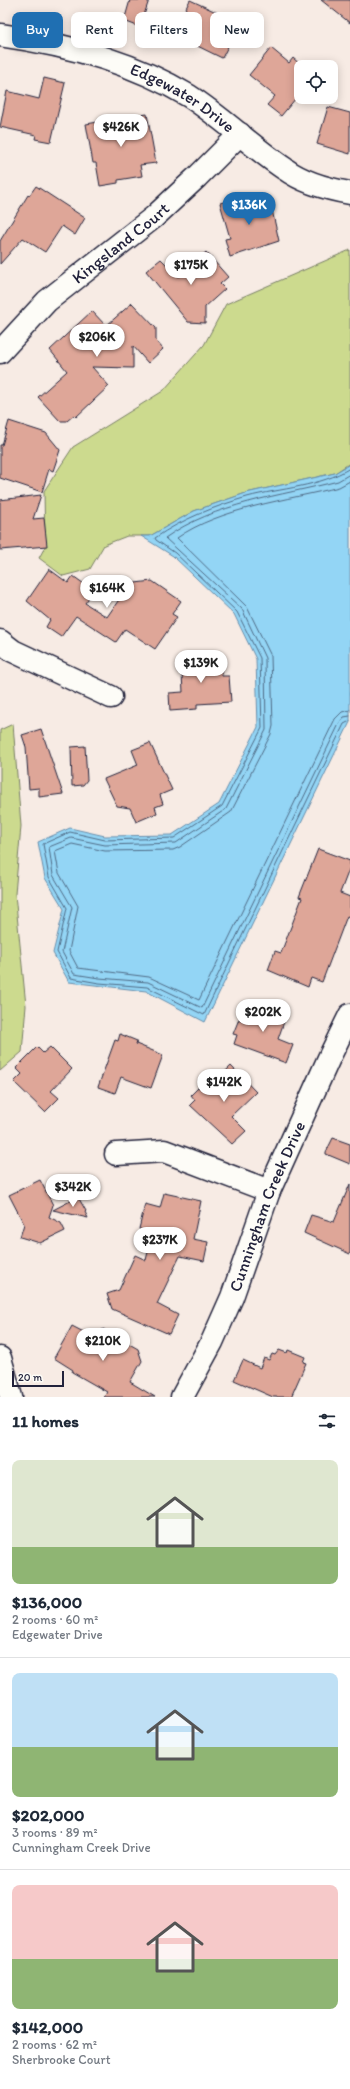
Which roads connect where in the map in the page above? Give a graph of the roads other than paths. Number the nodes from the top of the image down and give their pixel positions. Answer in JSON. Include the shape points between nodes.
{"nodes":[{"id":1,"x":0,"y":36,"type":"edge"},
{"id":2,"x":240,"y":134,"type":"junction"},
{"id":3,"x":350,"y":193,"type":"edge"},
{"id":4,"x":0,"y":352,"type":"edge"},
{"id":5,"x":0,"y":641,"type":"edge"},
{"id":6,"x":111,"y":697,"type":"dead end"},
{"id":7,"x":350,"y":1015,"type":"edge"},
{"id":8,"x":116,"y":1154,"type":"dead end"},
{"id":9,"x":269,"y":1191,"type":"junction"},
{"id":10,"x":0,"y":1358,"type":"edge"},
{"id":11,"x":11,"y":1397,"type":"edge"},
{"id":12,"x":182,"y":1397,"type":"edge"}],
"edges":[{"from":1,"to":2,"type":"street","name":"Edgewater Drive","via":[[72,49],[112,61],[188,96]]},
{"from":2,"to":3,"type":"street","name":"Edgewater Drive","via":[[286,170],[313,184]]},
{"from":2,"to":4,"type":"street","name":"Kingsland Court","via":[[154,217],[47,301]]},
{"from":5,"to":6,"type":"street","via":[[13,651]]},
{"from":7,"to":9,"type":"street","name":"Cunningham Creek Drive"},
{"from":8,"to":9,"type":"street","via":[[164,1151]]},
{"from":9,"to":12,"type":"street","name":"Cunningham Creek Drive","via":[[232,1297],[212,1342]]},
{"from":10,"to":11,"type":"street"}]}
